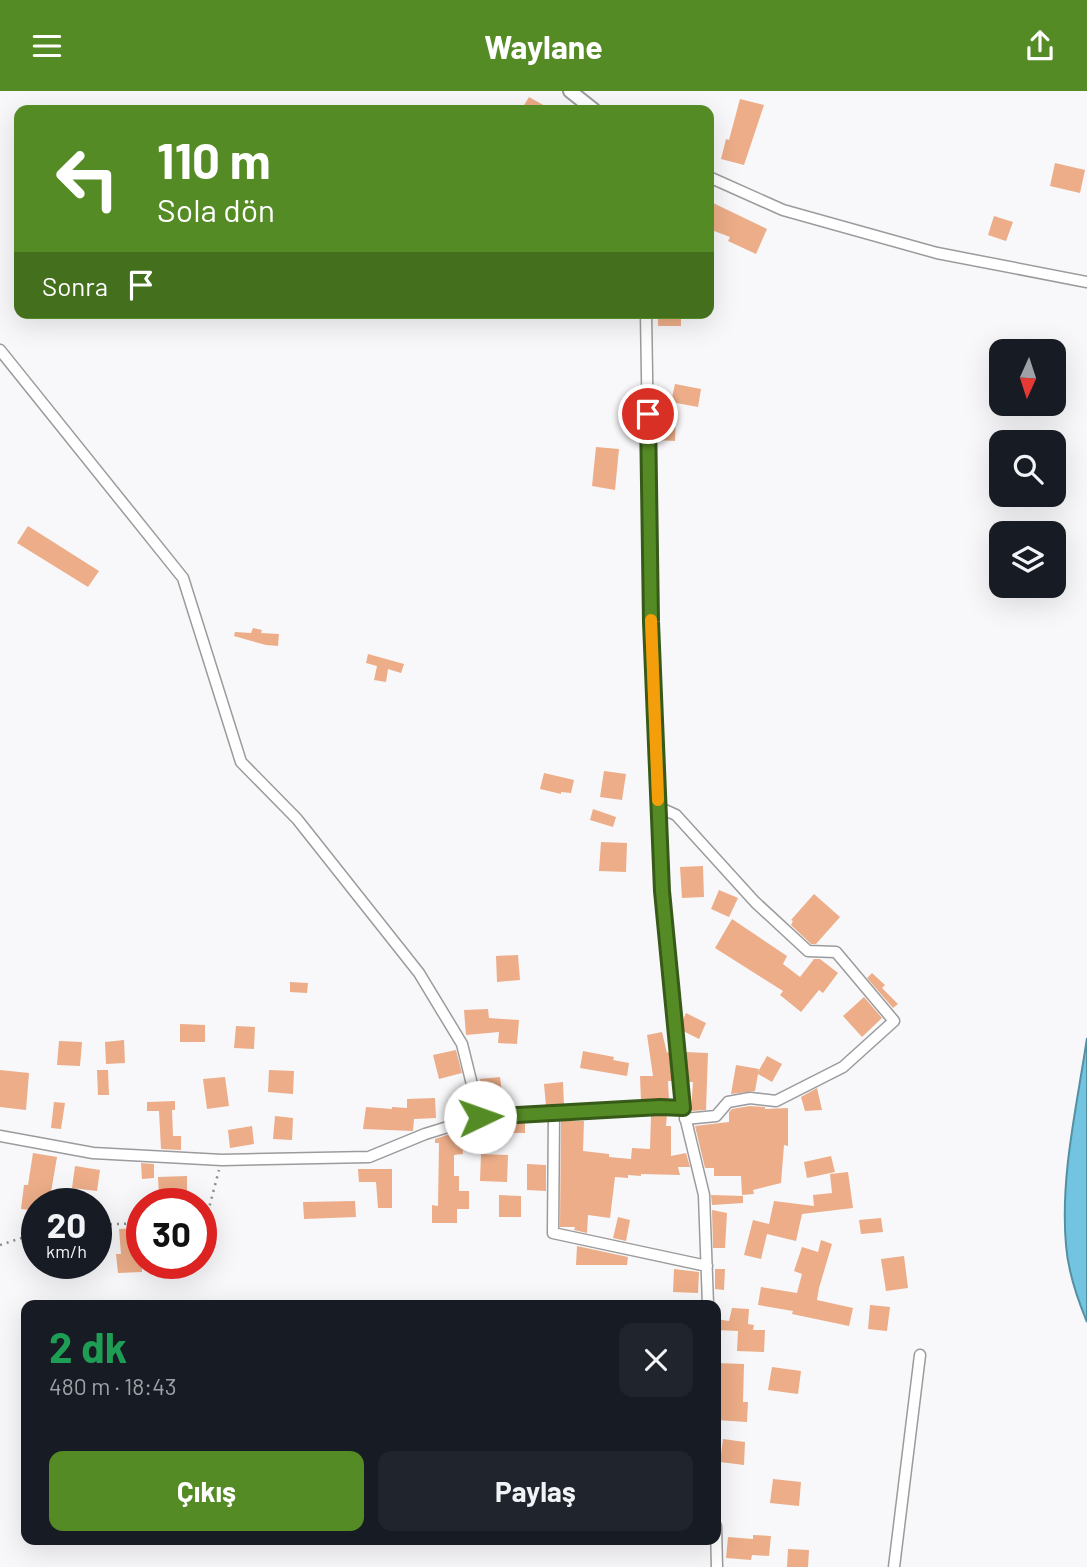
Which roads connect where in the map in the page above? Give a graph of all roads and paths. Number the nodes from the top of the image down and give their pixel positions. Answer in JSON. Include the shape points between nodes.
{"nodes":[{"id":1,"x":570,"y":91,"type":"edge"},
{"id":2,"x":588,"y":105,"type":"edge"},
{"id":3,"x":714,"y":179,"type":"edge"},
{"id":4,"x":1087,"y":282,"type":"edge"},
{"id":5,"x":646,"y":319,"type":"edge"},
{"id":6,"x":0,"y":350,"type":"edge"},
{"id":7,"x":658,"y":807,"type":"junction"},
{"id":8,"x":554,"y":1112,"type":"junction"},
{"id":9,"x":684,"y":1113,"type":"junction"},
{"id":10,"x":480,"y":1117,"type":"junction"},
{"id":11,"x":0,"y":1136,"type":"edge"},
{"id":12,"x":222,"y":1160,"type":"junction"},
{"id":13,"x":214,"y":1188,"type":"edge"},
{"id":14,"x":21,"y":1238,"type":"edge"},
{"id":15,"x":0,"y":1245,"type":"edge"},
{"id":16,"x":707,"y":1266,"type":"junction"},
{"id":17,"x":708,"y":1300,"type":"edge"},
{"id":18,"x":920,"y":1355,"type":"dead end"},
{"id":19,"x":716,"y":1545,"type":"edge"},
{"id":20,"x":717,"y":1567,"type":"edge"},
{"id":21,"x":894,"y":1567,"type":"edge"}],
"edges":[{"from":1,"to":2,"type":"street"},
{"from":3,"to":4,"type":"street","via":[[783,210],[937,253]]},
{"from":5,"to":7,"type":"street"},
{"from":6,"to":10,"type":"street","via":[[183,578],[241,762],[296,819],[419,973],[462,1044]]},
{"from":7,"to":9,"type":"street"},
{"from":7,"to":9,"type":"street","via":[[676,815],[755,902],[808,951],[836,952],[894,1021],[843,1067],[776,1101],[750,1098],[728,1102],[716,1116]]},
{"from":8,"to":9,"type":"street","via":[[660,1107]]},
{"from":8,"to":10,"type":"street"},
{"from":8,"to":16,"type":"street","via":[[553,1233]]},
{"from":9,"to":16,"type":"street","via":[[704,1195]]},
{"from":10,"to":12,"type":"street","via":[[369,1157]]},
{"from":11,"to":12,"type":"street","via":[[93,1153]]},
{"from":12,"to":13,"type":"path"},
{"from":14,"to":15,"type":"path"},
{"from":16,"to":17,"type":"street"},
{"from":18,"to":21,"type":"street"},
{"from":19,"to":20,"type":"street"}]}
